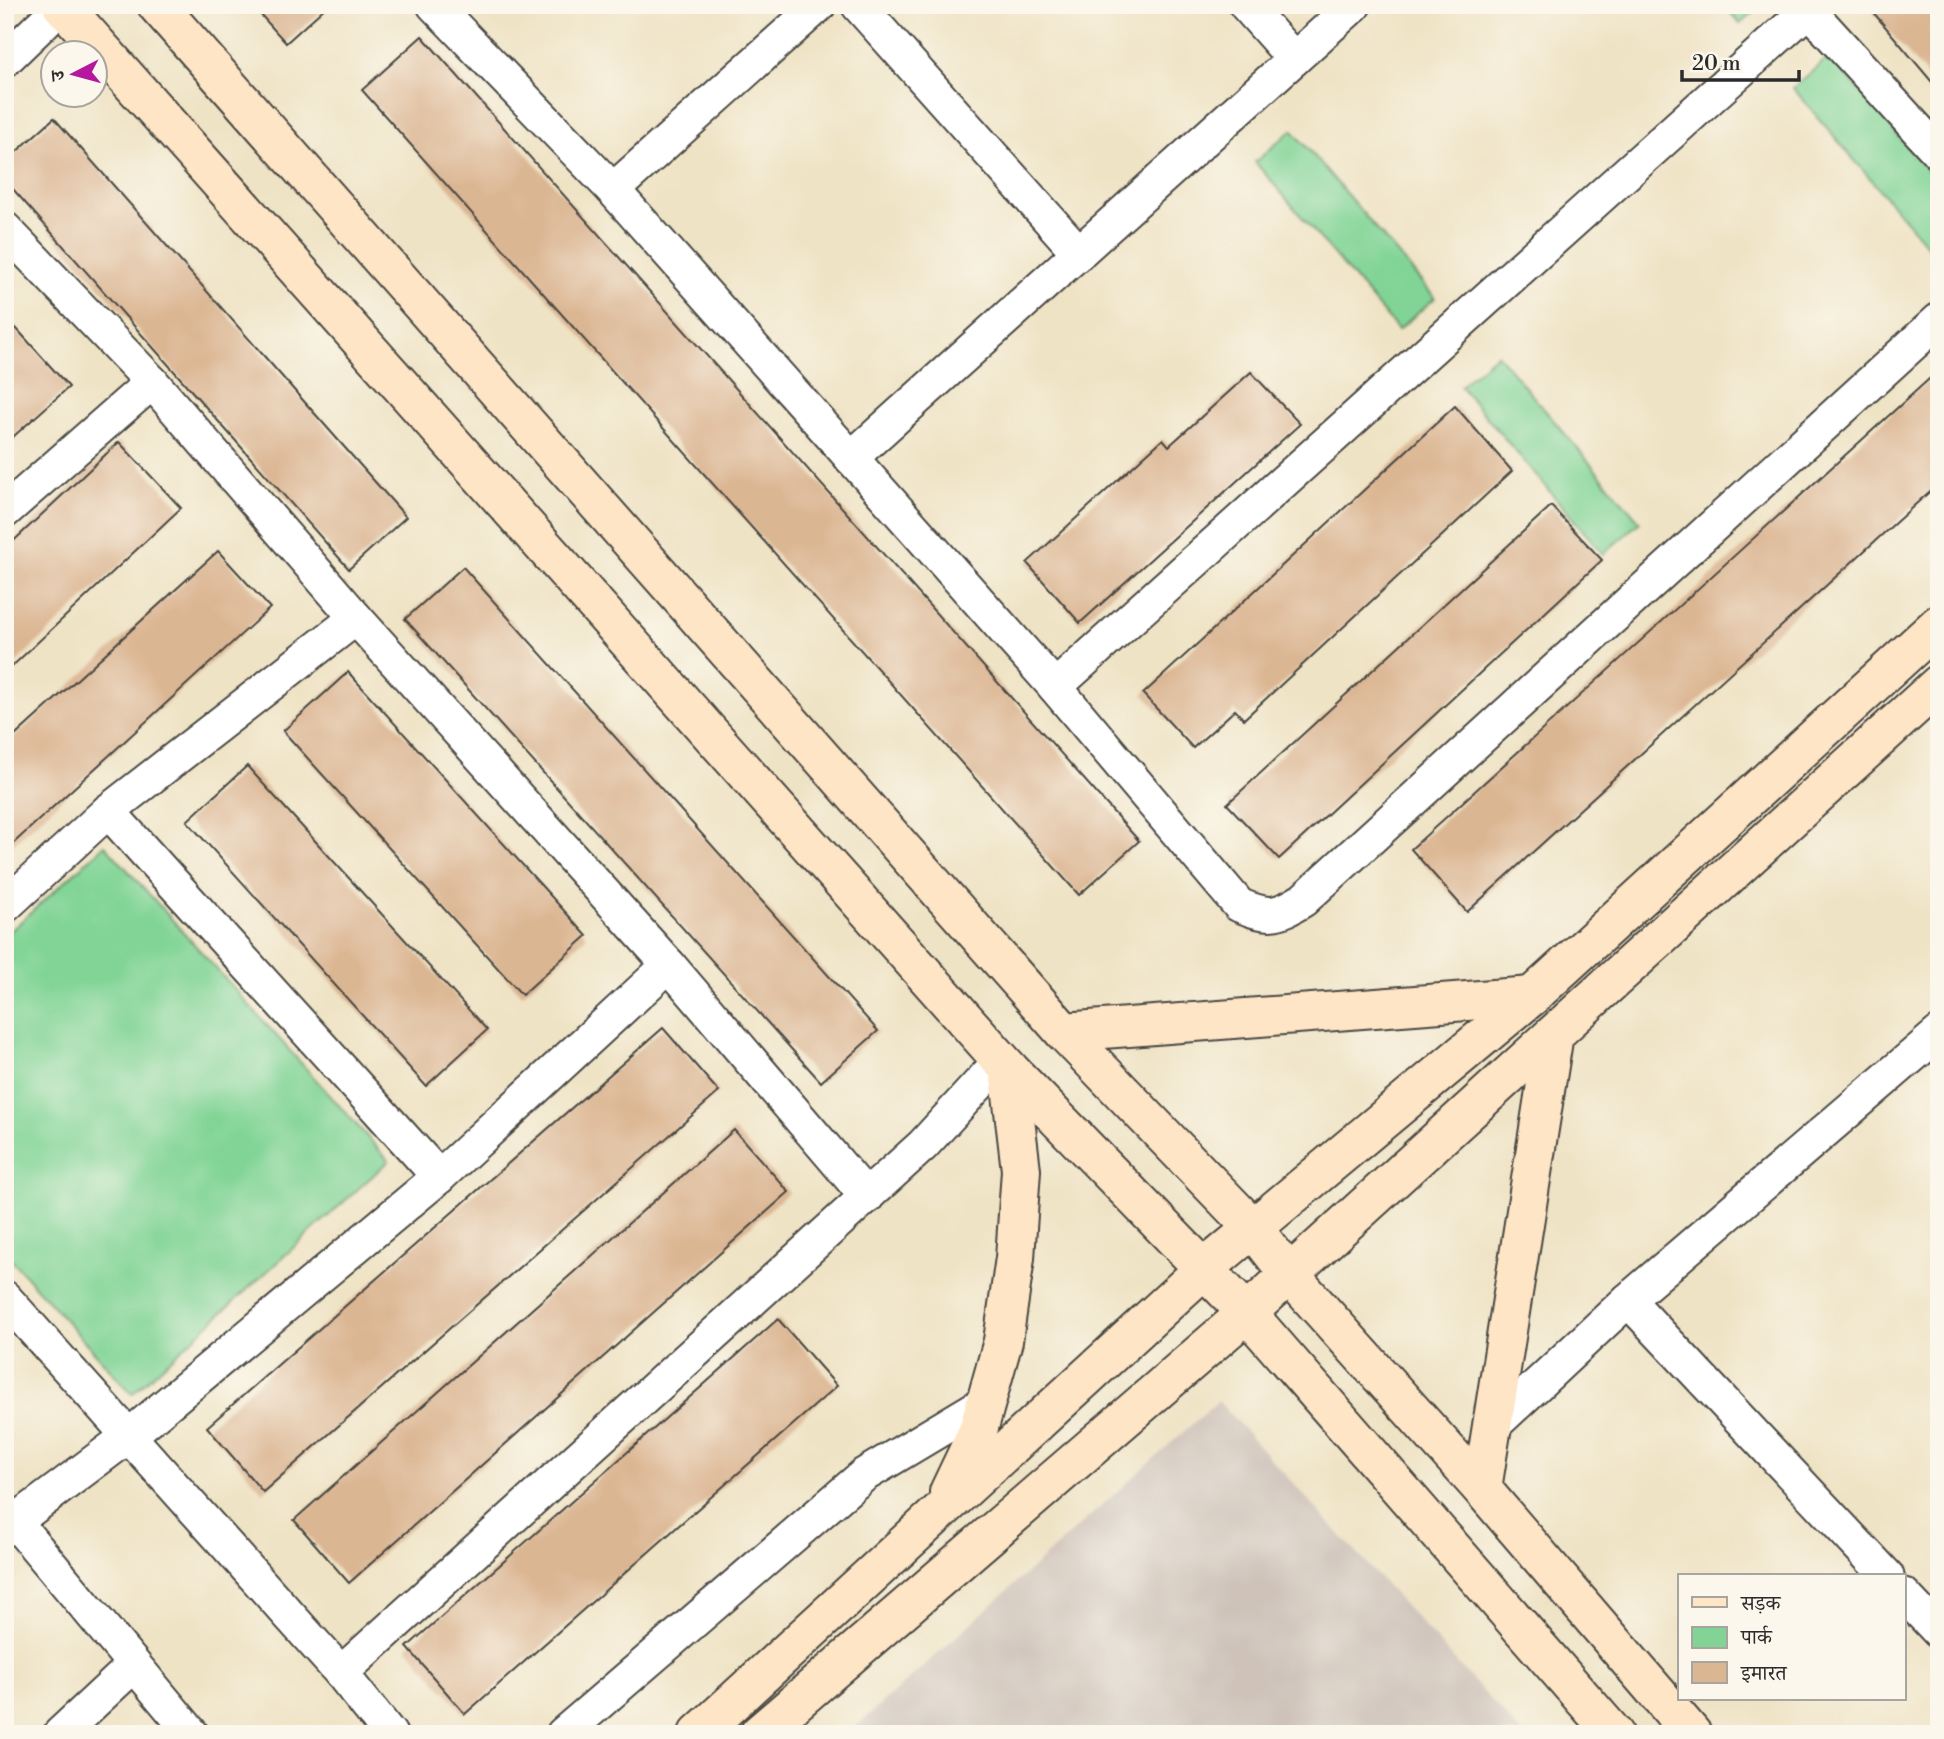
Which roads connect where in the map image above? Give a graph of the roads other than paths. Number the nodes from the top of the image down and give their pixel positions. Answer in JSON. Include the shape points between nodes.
{"nodes":[{"id":1,"x":62,"y":5,"type":"edge"},
{"id":2,"x":157,"y":5,"type":"edge"},
{"id":3,"x":434,"y":5,"type":"edge"},
{"id":4,"x":819,"y":5,"type":"edge"},
{"id":5,"x":858,"y":5,"type":"edge"},
{"id":6,"x":1246,"y":5,"type":"edge"},
{"id":7,"x":1354,"y":5,"type":"edge"},
{"id":8,"x":1806,"y":8,"type":"edge"},
{"id":9,"x":1294,"y":59,"type":"junction"},
{"id":10,"x":5,"y":60,"type":"edge"},
{"id":11,"x":1939,"y":153,"type":"edge"},
{"id":12,"x":613,"y":190,"type":"junction"},
{"id":13,"x":5,"y":229,"type":"edge"},
{"id":14,"x":1079,"y":253,"type":"junction"},
{"id":15,"x":1939,"y":320,"type":"edge"},
{"id":16,"x":152,"y":382,"type":"junction"},
{"id":17,"x":851,"y":458,"type":"junction"},
{"id":18,"x":5,"y":511,"type":"edge"},
{"id":19,"x":356,"y":618,"type":"junction"},
{"id":20,"x":1939,"y":624,"type":"edge"},
{"id":21,"x":1939,"y":684,"type":"edge"},
{"id":22,"x":1055,"y":687,"type":"junction"},
{"id":23,"x":108,"y":811,"type":"junction"},
{"id":24,"x":5,"y":906,"type":"edge"},
{"id":25,"x":668,"y":965,"type":"junction"},
{"id":26,"x":1532,"y":996,"type":"junction"},
{"id":27,"x":1064,"y":1032,"type":"junction"},
{"id":28,"x":1554,"y":1034,"type":"junction"},
{"id":29,"x":1934,"y":1047,"type":"edge"},
{"id":30,"x":1005,"y":1064,"type":"junction"},
{"id":31,"x":439,"y":1177,"type":"junction"},
{"id":32,"x":867,"y":1197,"type":"junction"},
{"id":33,"x":1253,"y":1228,"type":"junction"},
{"id":34,"x":1204,"y":1269,"type":"junction"},
{"id":35,"x":1288,"y":1273,"type":"junction"},
{"id":36,"x":5,"y":1298,"type":"edge"},
{"id":37,"x":1628,"y":1300,"type":"junction"},
{"id":38,"x":1247,"y":1313,"type":"junction"},
{"id":39,"x":986,"y":1402,"type":"junction"},
{"id":40,"x":1492,"y":1427,"type":"junction"},
{"id":41,"x":130,"y":1435,"type":"junction"},
{"id":42,"x":1482,"y":1489,"type":"junction"},
{"id":43,"x":940,"y":1509,"type":"junction"},
{"id":44,"x":10,"y":1525,"type":"edge"},
{"id":45,"x":1884,"y":1574,"type":"edge"},
{"id":46,"x":1906,"y":1597,"type":"edge"},
{"id":47,"x":1939,"y":1632,"type":"edge"},
{"id":48,"x":133,"y":1666,"type":"junction"},
{"id":49,"x":341,"y":1673,"type":"junction"},
{"id":50,"x":60,"y":1734,"type":"edge"},
{"id":51,"x":191,"y":1734,"type":"edge"},
{"id":52,"x":390,"y":1734,"type":"edge"},
{"id":53,"x":563,"y":1734,"type":"edge"},
{"id":54,"x":698,"y":1734,"type":"edge"},
{"id":55,"x":759,"y":1734,"type":"edge"},
{"id":56,"x":1614,"y":1734,"type":"edge"},
{"id":57,"x":1692,"y":1734,"type":"edge"}],
"edges":[{"from":1,"to":10,"type":"street"},
{"from":1,"to":30,"type":"main road"},
{"from":2,"to":27,"type":"main road"},
{"from":3,"to":12,"type":"street"},
{"from":4,"to":12,"type":"street"},
{"from":5,"to":14,"type":"street"},
{"from":6,"to":9,"type":"street"},
{"from":7,"to":9,"type":"street"},
{"from":8,"to":11,"type":"street"},
{"from":8,"to":22,"type":"street"},
{"from":9,"to":14,"type":"street"},
{"from":12,"to":17,"type":"street"},
{"from":13,"to":16,"type":"street"},
{"from":14,"to":17,"type":"street"},
{"from":15,"to":22,"type":"street","via":[[1486,735],[1303,900],[1282,913],[1262,915],[1239,905]]},
{"from":16,"to":18,"type":"street"},
{"from":16,"to":19,"type":"street"},
{"from":17,"to":22,"type":"street"},
{"from":19,"to":23,"type":"street"},
{"from":19,"to":25,"type":"street"},
{"from":20,"to":26,"type":"main road"},
{"from":21,"to":28,"type":"main road"},
{"from":23,"to":24,"type":"street"},
{"from":23,"to":31,"type":"street"},
{"from":25,"to":31,"type":"street"},
{"from":25,"to":32,"type":"street"},
{"from":26,"to":27,"type":"main road"},
{"from":26,"to":33,"type":"main road"},
{"from":27,"to":33,"type":"main road"},
{"from":28,"to":35,"type":"main road"},
{"from":28,"to":40,"type":"main road"},
{"from":29,"to":37,"type":"street"},
{"from":30,"to":32,"type":"street"},
{"from":30,"to":34,"type":"main road"},
{"from":30,"to":39,"type":"main road","via":[[1021,1170],[1003,1341]]},
{"from":31,"to":41,"type":"street"},
{"from":32,"to":49,"type":"street"},
{"from":33,"to":34,"type":"main road"},
{"from":33,"to":35,"type":"main road"},
{"from":34,"to":38,"type":"main road"},
{"from":34,"to":43,"type":"main road"},
{"from":35,"to":38,"type":"main road"},
{"from":35,"to":42,"type":"main road"},
{"from":36,"to":41,"type":"street"},
{"from":37,"to":40,"type":"street"},
{"from":37,"to":45,"type":"street"},
{"from":38,"to":55,"type":"main road"},
{"from":38,"to":56,"type":"main road"},
{"from":39,"to":43,"type":"main road","via":[[978,1431]]},
{"from":39,"to":53,"type":"street","via":[[864,1475]]},
{"from":40,"to":42,"type":"main road"},
{"from":41,"to":44,"type":"street"},
{"from":41,"to":49,"type":"street"},
{"from":42,"to":57,"type":"main road"},
{"from":43,"to":54,"type":"main road"},
{"from":44,"to":48,"type":"street"},
{"from":46,"to":47,"type":"street"},
{"from":48,"to":50,"type":"street"},
{"from":48,"to":51,"type":"street"},
{"from":49,"to":52,"type":"street"}]}
